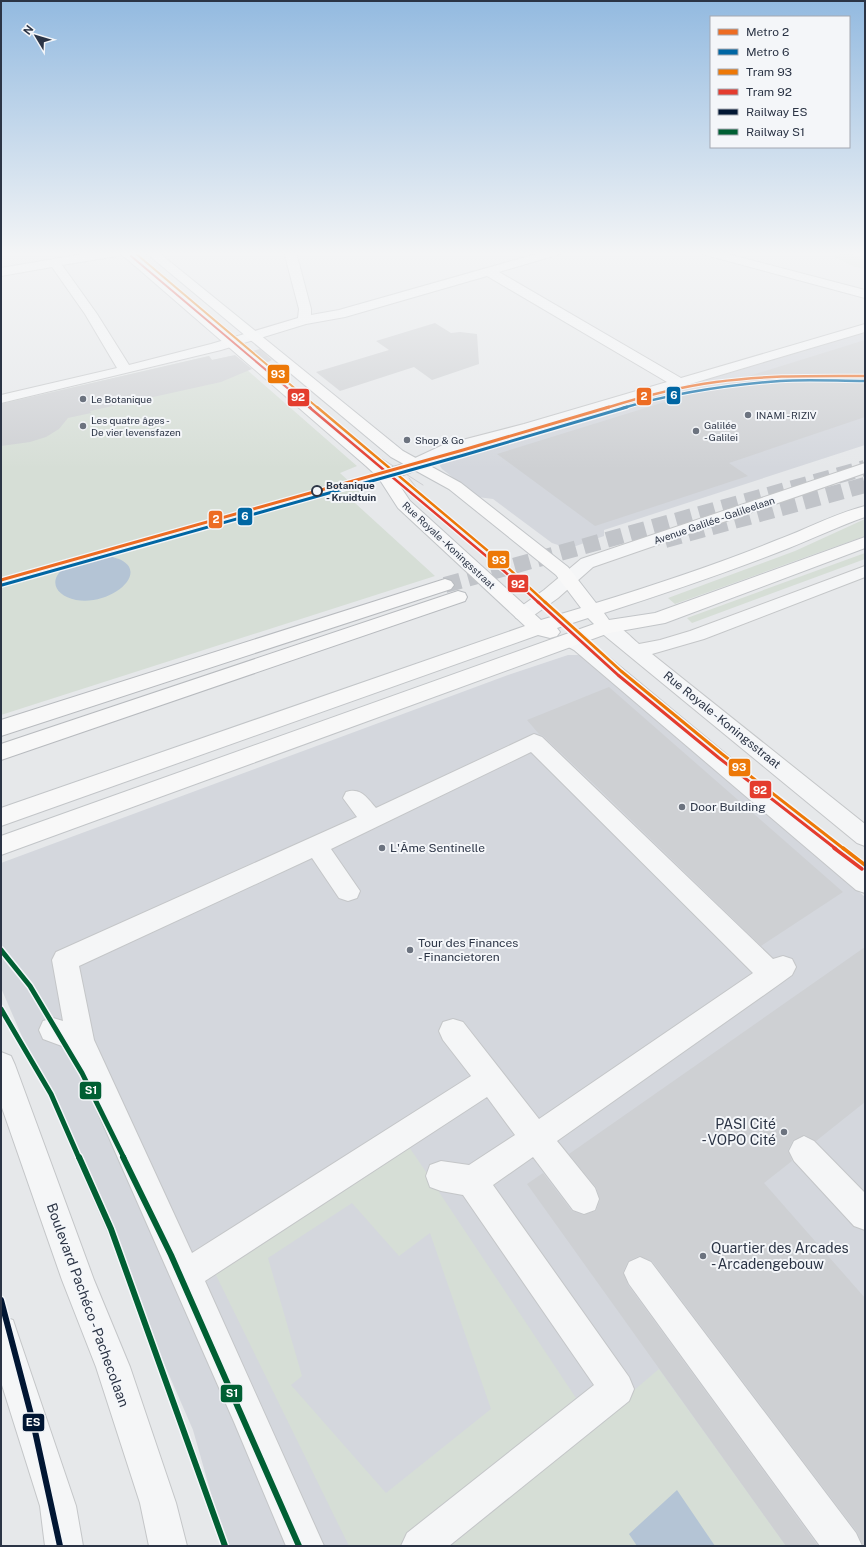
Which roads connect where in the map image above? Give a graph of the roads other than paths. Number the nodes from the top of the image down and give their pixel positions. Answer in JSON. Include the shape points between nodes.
{"nodes":[{"id":1,"x":97,"y":324,"type":"edge"},
{"id":2,"x":211,"y":324,"type":"edge"},
{"id":3,"x":239,"y":324,"type":"edge"},
{"id":4,"x":291,"y":324,"type":"edge"},
{"id":5,"x":579,"y":324,"type":"edge"},
{"id":6,"x":865,"y":328,"type":"edge"},
{"id":7,"x":253,"y":336,"type":"junction"},
{"id":8,"x":232,"y":342,"type":"junction"},
{"id":9,"x":125,"y":369,"type":"junction"},
{"id":10,"x":678,"y":382,"type":"junction"},
{"id":11,"x":1,"y":399,"type":"edge"},
{"id":12,"x":415,"y":464,"type":"junction"},
{"id":13,"x":865,"y":468,"type":"edge"},
{"id":14,"x":384,"y":474,"type":"junction"},
{"id":15,"x":865,"y":511,"type":"edge"},
{"id":16,"x":865,"y":542,"type":"edge"},
{"id":17,"x":865,"y":571,"type":"edge"},
{"id":18,"x":568,"y":579,"type":"junction"},
{"id":19,"x":590,"y":609,"type":"junction"},
{"id":20,"x":531,"y":621,"type":"junction"},
{"id":21,"x":606,"y":627,"type":"junction"},
{"id":22,"x":570,"y":640,"type":"junction"},
{"id":23,"x":658,"y":647,"type":"junction"},
{"id":24,"x":636,"y":651,"type":"junction"},
{"id":25,"x":1,"y":728,"type":"edge"},
{"id":26,"x":1,"y":752,"type":"edge"},
{"id":27,"x":358,"y":797,"type":"dead end"},
{"id":28,"x":1,"y":817,"type":"edge"},
{"id":29,"x":373,"y":820,"type":"junction"},
{"id":30,"x":865,"y":837,"type":"edge"},
{"id":31,"x":1,"y":846,"type":"edge"},
{"id":32,"x":316,"y":846,"type":"junction"},
{"id":33,"x":860,"y":873,"type":"edge"},
{"id":34,"x":348,"y":891,"type":"dead end"},
{"id":35,"x":453,"y":1031,"type":"dead end"},
{"id":36,"x":1,"y":1065,"type":"edge"},
{"id":37,"x":490,"y":1079,"type":"junction"},
{"id":38,"x":536,"y":1138,"type":"junction"},
{"id":39,"x":804,"y":1151,"type":"dead end"},
{"id":40,"x":441,"y":1176,"type":"dead end"},
{"id":41,"x":472,"y":1181,"type":"junction"},
{"id":42,"x":584,"y":1199,"type":"dead end"},
{"id":43,"x":865,"y":1215,"type":"edge"},
{"id":44,"x":640,"y":1273,"type":"dead end"},
{"id":45,"x":186,"y":1275,"type":"junction"},
{"id":46,"x":1,"y":1332,"type":"edge"},
{"id":47,"x":58,"y":1506,"type":"junction"},
{"id":48,"x":64,"y":1546,"type":"edge"},
{"id":49,"x":79,"y":1546,"type":"edge"},
{"id":50,"x":168,"y":1546,"type":"edge"},
{"id":51,"x":305,"y":1546,"type":"edge"},
{"id":52,"x":420,"y":1546,"type":"edge"},
{"id":53,"x":843,"y":1546,"type":"edge"}],
"edges":[{"from":1,"to":9,"type":"street"},
{"from":2,"to":8,"type":"main road","name":"Rue Royale - Koningsstraat"},
{"from":3,"to":7,"type":"main road","name":"Rue Royale - Koningsstraat"},
{"from":4,"to":7,"type":"street"},
{"from":5,"to":10,"type":"street"},
{"from":6,"to":10,"type":"street"},
{"from":7,"to":8,"type":"street"},
{"from":7,"to":12,"type":"main road","name":"Rue Royale - Koningsstraat","via":[[397,454]]},
{"from":8,"to":9,"type":"street"},
{"from":8,"to":14,"type":"main road","name":"Rue Royale - Koningsstraat"},
{"from":9,"to":11,"type":"street"},
{"from":10,"to":12,"type":"street","via":[[521,430],[449,448]]},
{"from":12,"to":14,"type":"street"},
{"from":12,"to":18,"type":"main road","name":"Rue Royale - Koningsstraat","via":[[455,486],[562,570]]},
{"from":13,"to":18,"type":"street","name":"Avenue Galilée - Galileelaan","via":[[587,563]]},
{"from":14,"to":20,"type":"main road","name":"Rue Royale - Koningsstraat","via":[[404,504]]},
{"from":15,"to":19,"type":"main road","via":[[784,544],[646,593]]},
{"from":16,"to":21,"type":"main road","via":[[658,619]]},
{"from":17,"to":23,"type":"street","via":[[697,635]]},
{"from":18,"to":19,"type":"main road","name":"Rue Royale - Koningsstraat"},
{"from":18,"to":20,"type":"street"},
{"from":19,"to":20,"type":"main road"},
{"from":19,"to":21,"type":"main road","name":"Rue Royale - Koningsstraat"},
{"from":20,"to":22,"type":"main road","name":"Rue Royale - Koningsstraat"},
{"from":20,"to":28,"type":"main road"},
{"from":21,"to":22,"type":"main road"},
{"from":21,"to":23,"type":"street"},
{"from":21,"to":24,"type":"street","name":"Rue Royale - Koningsstraat"},
{"from":22,"to":31,"type":"main road"},
{"from":22,"to":33,"type":"street","name":"Rue Royale - Koningsstraat","via":[[581,645]]},
{"from":23,"to":24,"type":"street"},
{"from":24,"to":30,"type":"street","name":"Rue Royale - Koningsstraat"},
{"from":25,"to":26,"type":"main road","via":[[451,591]]},
{"from":27,"to":29,"type":"street"},
{"from":29,"to":32,"type":"street"},
{"from":29,"to":38,"type":"street","via":[[534,742],[777,971]]},
{"from":32,"to":34,"type":"street"},
{"from":32,"to":45,"type":"street","via":[[65,960],[67,1035]]},
{"from":35,"to":37,"type":"street"},
{"from":36,"to":50,"type":"street","name":"Boulevard Pachéco - Pachecolaan","via":[[78,1280],[113,1367],[158,1503]]},
{"from":37,"to":38,"type":"street"},
{"from":37,"to":45,"type":"street"},
{"from":38,"to":41,"type":"street"},
{"from":38,"to":42,"type":"street"},
{"from":39,"to":43,"type":"street"},
{"from":40,"to":41,"type":"street"},
{"from":41,"to":52,"type":"street","via":[[617,1389]]},
{"from":44,"to":53,"type":"street"},
{"from":45,"to":51,"type":"street"},
{"from":46,"to":47,"type":"street"},
{"from":47,"to":48,"type":"street"},
{"from":47,"to":49,"type":"street"}]}
